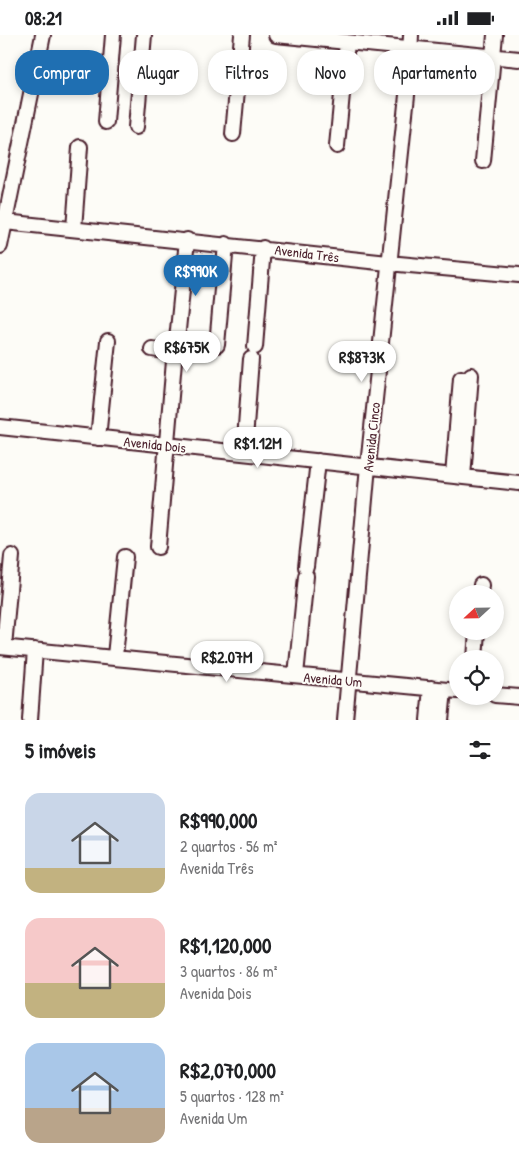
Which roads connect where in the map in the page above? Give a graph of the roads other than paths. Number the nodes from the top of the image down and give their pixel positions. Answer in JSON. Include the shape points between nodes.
{"nodes":[{"id":1,"x":43,"y":35,"type":"edge"},
{"id":2,"x":113,"y":35,"type":"edge"},
{"id":3,"x":144,"y":35,"type":"edge"},
{"id":4,"x":242,"y":35,"type":"edge"},
{"id":5,"x":276,"y":35,"type":"edge"},
{"id":6,"x":495,"y":35,"type":"edge"},
{"id":7,"x":411,"y":41,"type":"edge"},
{"id":8,"x":347,"y":42,"type":"junction"},
{"id":9,"x":457,"y":50,"type":"edge"},
{"id":10,"x":494,"y":50,"type":"edge"},
{"id":11,"x":495,"y":57,"type":"edge"},
{"id":12,"x":519,"y":59,"type":"edge"},
{"id":13,"x":489,"y":95,"type":"edge"},
{"id":14,"x":106,"y":122,"type":"dead end"},
{"id":15,"x":136,"y":127,"type":"dead end"},
{"id":16,"x":233,"y":134,"type":"dead end"},
{"id":17,"x":80,"y":147,"type":"dead end"},
{"id":18,"x":337,"y":147,"type":"dead end"},
{"id":19,"x":483,"y":161,"type":"dead end"},
{"id":20,"x":4,"y":222,"type":"junction"},
{"id":21,"x":74,"y":229,"type":"junction"},
{"id":22,"x":187,"y":240,"type":"junction"},
{"id":23,"x":226,"y":244,"type":"junction"},
{"id":24,"x":0,"y":246,"type":"edge"},
{"id":25,"x":263,"y":248,"type":"junction"},
{"id":26,"x":388,"y":263,"type":"junction"},
{"id":27,"x":519,"y":275,"type":"edge"},
{"id":28,"x":177,"y":340,"type":"dead end"},
{"id":29,"x":108,"y":341,"type":"dead end"},
{"id":30,"x":217,"y":345,"type":"dead end"},
{"id":31,"x":152,"y":349,"type":"dead end"},
{"id":32,"x":466,"y":377,"type":"dead end"},
{"id":33,"x":0,"y":427,"type":"edge"},
{"id":34,"x":98,"y":438,"type":"junction"},
{"id":35,"x":166,"y":445,"type":"junction"},
{"id":36,"x":244,"y":453,"type":"junction"},
{"id":37,"x":318,"y":461,"type":"junction"},
{"id":38,"x":368,"y":467,"type":"junction"},
{"id":39,"x":458,"y":476,"type":"junction"},
{"id":40,"x":519,"y":483,"type":"edge"},
{"id":41,"x":158,"y":547,"type":"dead end"},
{"id":42,"x":12,"y":555,"type":"dead end"},
{"id":43,"x":125,"y":557,"type":"dead end"},
{"id":44,"x":2,"y":647,"type":"edge"},
{"id":45,"x":36,"y":650,"type":"junction"},
{"id":46,"x":115,"y":657,"type":"junction"},
{"id":47,"x":296,"y":675,"type":"junction"},
{"id":48,"x":349,"y":680,"type":"junction"},
{"id":49,"x":444,"y":690,"type":"edge"},
{"id":50,"x":504,"y":696,"type":"edge"},
{"id":51,"x":519,"y":697,"type":"edge"},
{"id":52,"x":30,"y":720,"type":"edge"},
{"id":53,"x":345,"y":720,"type":"edge"},
{"id":54,"x":428,"y":720,"type":"edge"},
{"id":55,"x":441,"y":720,"type":"edge"}],
"edges":[{"from":1,"to":20,"type":"street"},
{"from":2,"to":14,"type":"street"},
{"from":3,"to":15,"type":"street"},
{"from":4,"to":16,"type":"street"},
{"from":5,"to":8,"type":"street"},
{"from":6,"to":10,"type":"street"},
{"from":7,"to":8,"type":"street"},
{"from":7,"to":9,"type":"street"},
{"from":7,"to":26,"type":"street","name":"Avenida Cinco"},
{"from":8,"to":18,"type":"street"},
{"from":11,"to":12,"type":"street"},
{"from":13,"to":19,"type":"street"},
{"from":17,"to":21,"type":"street"},
{"from":20,"to":21,"type":"street","name":"Avenida Três"},
{"from":20,"to":24,"type":"street"},
{"from":21,"to":22,"type":"street","name":"Avenida Três"},
{"from":22,"to":23,"type":"street","name":"Avenida Três"},
{"from":22,"to":28,"type":"street"},
{"from":23,"to":25,"type":"street","name":"Avenida Três"},
{"from":23,"to":30,"type":"street"},
{"from":25,"to":26,"type":"street","name":"Avenida Três"},
{"from":25,"to":36,"type":"street"},
{"from":26,"to":27,"type":"street","name":"Avenida Três"},
{"from":26,"to":38,"type":"street","name":"Avenida Cinco"},
{"from":29,"to":34,"type":"street"},
{"from":31,"to":35,"type":"street","via":[[169,352],[174,357]]},
{"from":32,"to":39,"type":"street"},
{"from":33,"to":34,"type":"street","name":"Avenida Dois"},
{"from":34,"to":35,"type":"street","name":"Avenida Dois"},
{"from":35,"to":36,"type":"street","name":"Avenida Dois"},
{"from":35,"to":41,"type":"street"},
{"from":36,"to":37,"type":"street","name":"Avenida Dois"},
{"from":37,"to":38,"type":"street","name":"Avenida Dois"},
{"from":37,"to":47,"type":"street"},
{"from":38,"to":39,"type":"street","name":"Avenida Dois"},
{"from":38,"to":48,"type":"street","name":"Avenida Cinco"},
{"from":39,"to":40,"type":"street","name":"Avenida Dois"},
{"from":42,"to":44,"type":"street"},
{"from":43,"to":46,"type":"street"},
{"from":44,"to":45,"type":"street","name":"Avenida Um"},
{"from":45,"to":46,"type":"street","name":"Avenida Um"},
{"from":45,"to":52,"type":"street"},
{"from":46,"to":47,"type":"street","name":"Avenida Um"},
{"from":47,"to":48,"type":"street","name":"Avenida Um"},
{"from":48,"to":49,"type":"street","name":"Avenida Um"},
{"from":48,"to":53,"type":"street","name":"Avenida Cinco"},
{"from":49,"to":54,"type":"street"},
{"from":49,"to":55,"type":"street"},
{"from":50,"to":51,"type":"street"}]}
